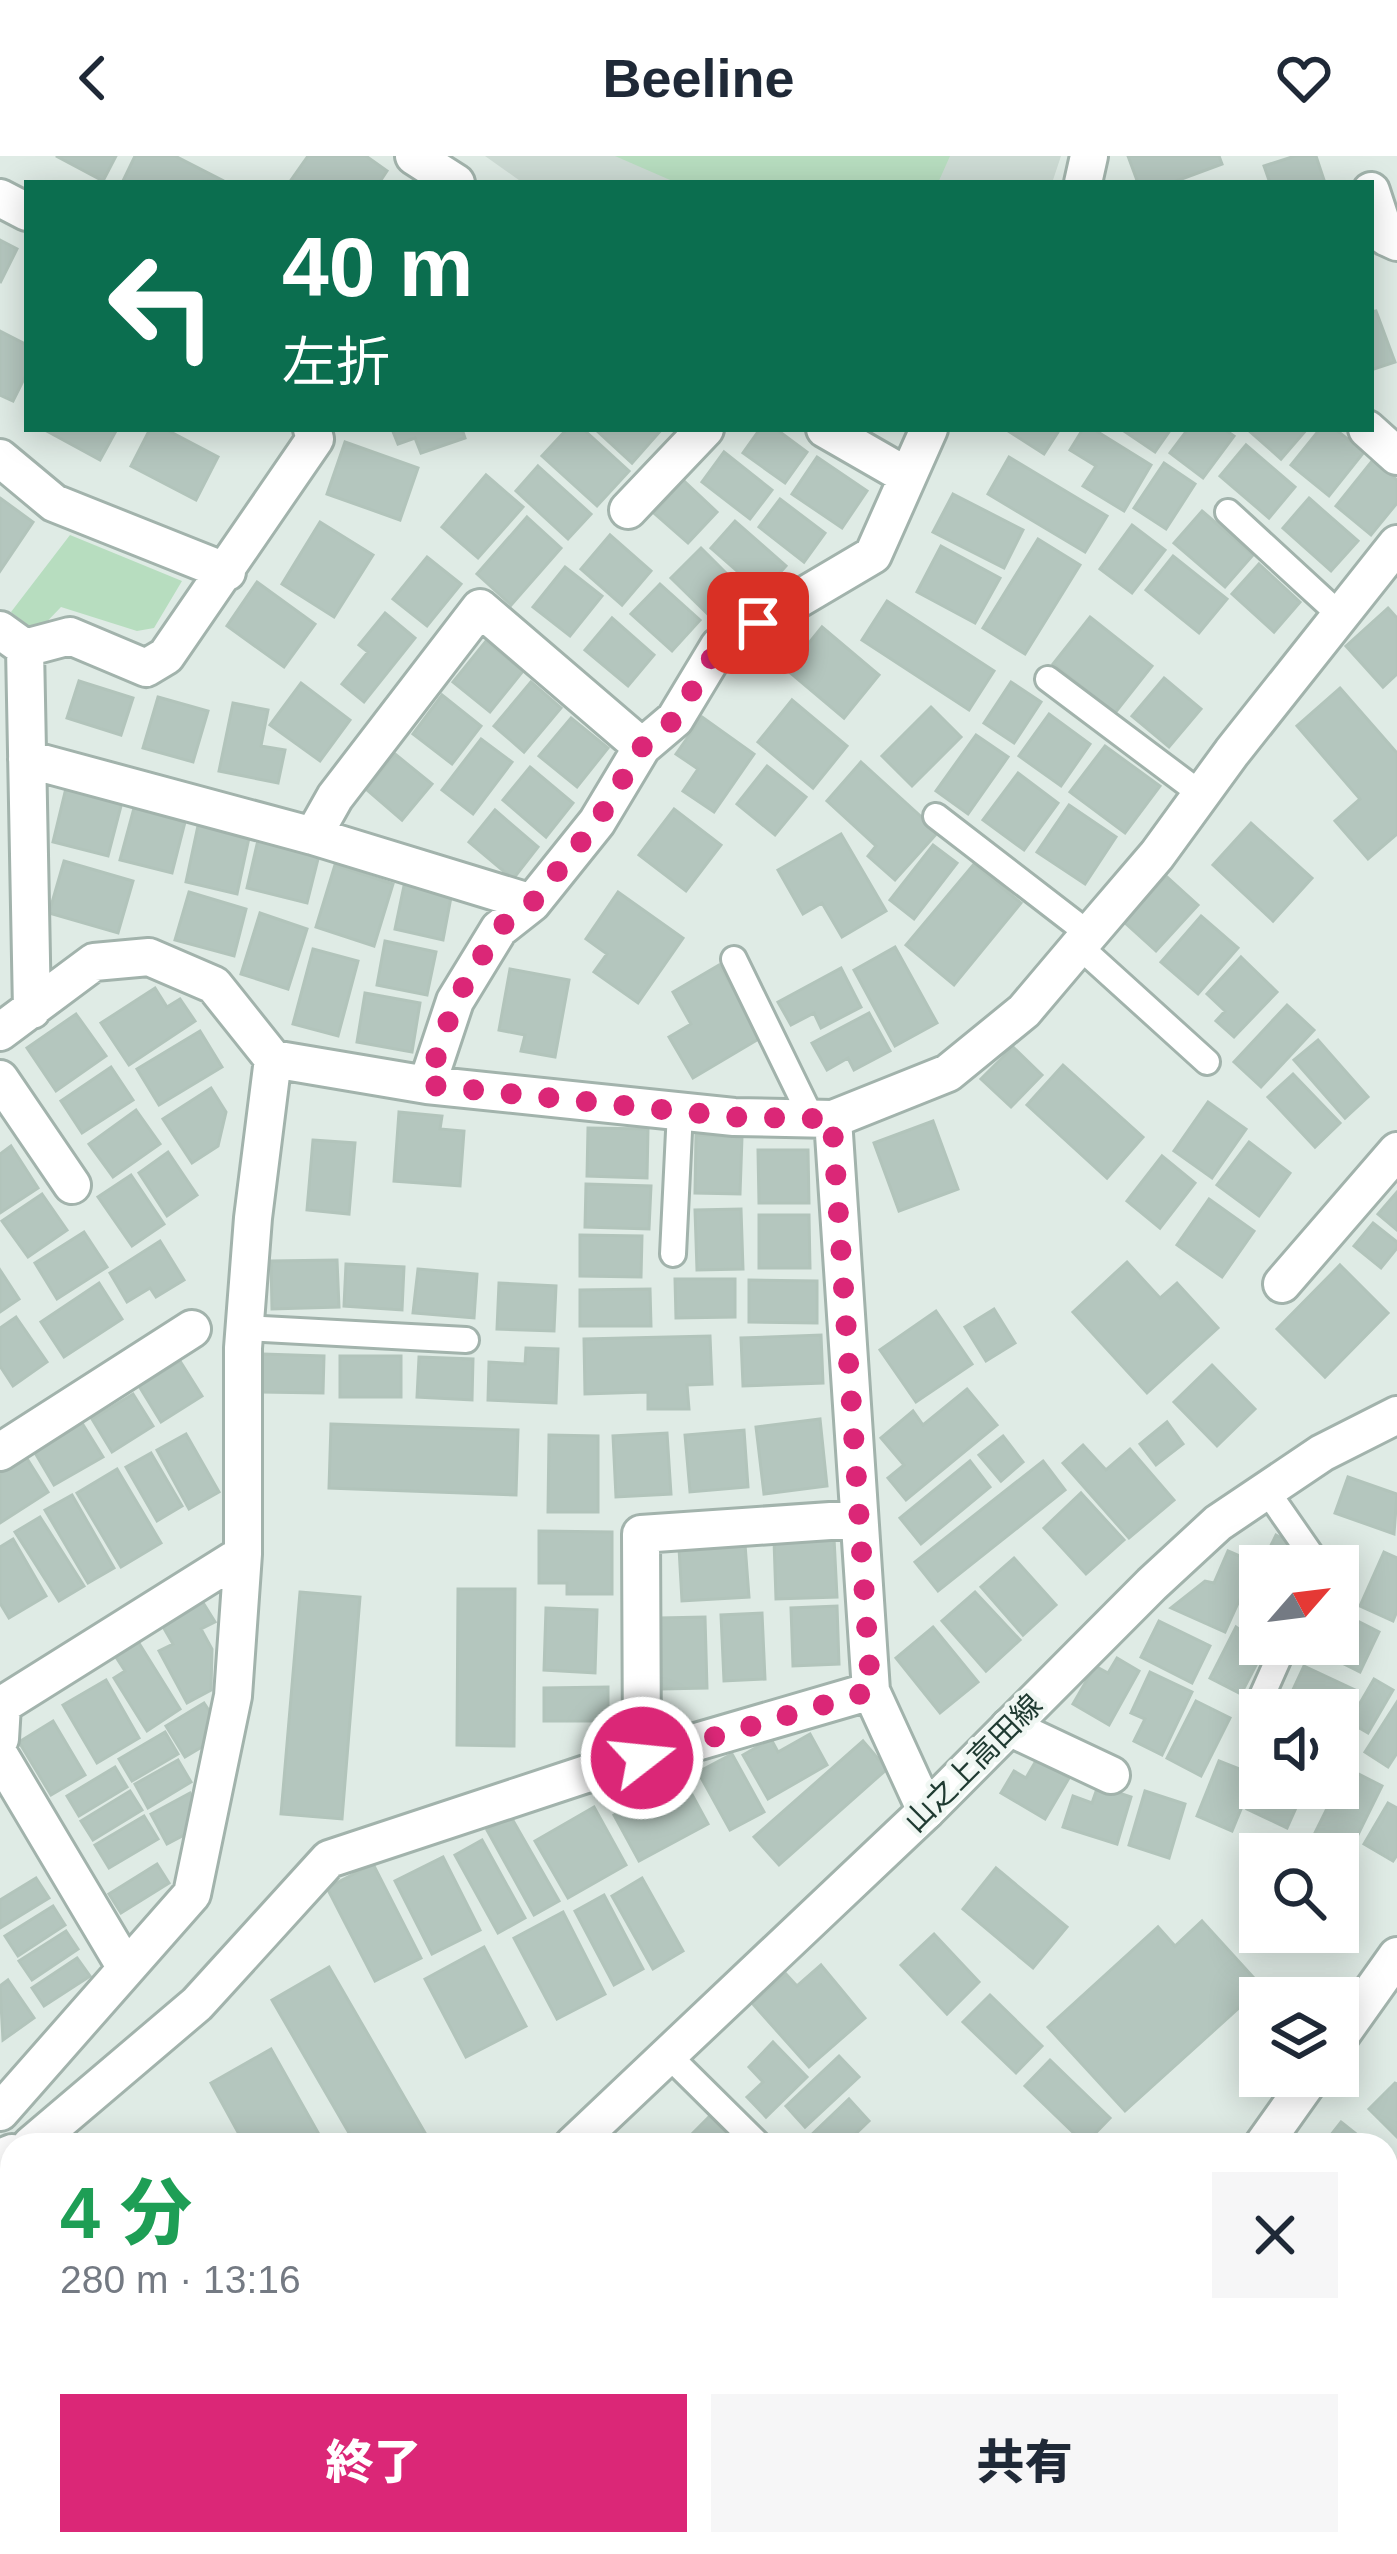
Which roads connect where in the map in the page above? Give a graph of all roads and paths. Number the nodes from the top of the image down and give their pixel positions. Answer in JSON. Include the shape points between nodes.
{"nodes":[{"id":1,"x":414,"y":156,"type":"edge"},
{"id":2,"x":450,"y":180,"type":"edge"},
{"id":3,"x":1374,"y":200,"type":"edge"},
{"id":4,"x":1397,"y":242,"type":"edge"},
{"id":5,"x":313,"y":432,"type":"edge"},
{"id":6,"x":702,"y":432,"type":"edge"},
{"id":7,"x":830,"y":432,"type":"edge"},
{"id":8,"x":927,"y":432,"type":"edge"},
{"id":9,"x":1370,"y":432,"type":"edge"},
{"id":10,"x":1397,"y":456,"type":"edge"},
{"id":11,"x":0,"y":458,"type":"edge"},
{"id":12,"x":905,"y":475,"type":"junction"},
{"id":13,"x":628,"y":510,"type":"dead end"},
{"id":14,"x":1228,"y":512,"type":"dead end"},
{"id":15,"x":1390,"y":569,"type":"edge"},
{"id":16,"x":227,"y":572,"type":"junction"},
{"id":17,"x":1340,"y":615,"type":"junction"},
{"id":18,"x":13,"y":639,"type":"edge"},
{"id":19,"x":1048,"y":679,"type":"dead end"},
{"id":20,"x":642,"y":747,"type":"junction"},
{"id":21,"x":27,"y":759,"type":"junction"},
{"id":22,"x":1201,"y":794,"type":"junction"},
{"id":23,"x":935,"y":815,"type":"dead end"},
{"id":24,"x":313,"y":836,"type":"junction"},
{"id":25,"x":532,"y":903,"type":"junction"},
{"id":26,"x":1084,"y":940,"type":"junction"},
{"id":27,"x":734,"y":959,"type":"dead end"},
{"id":28,"x":32,"y":1010,"type":"junction"},
{"id":29,"x":0,"y":1032,"type":"edge"},
{"id":30,"x":273,"y":1059,"type":"junction"},
{"id":31,"x":1207,"y":1062,"type":"dead end"},
{"id":32,"x":0,"y":1079,"type":"edge"},
{"id":33,"x":427,"y":1085,"type":"junction"},
{"id":34,"x":680,"y":1111,"type":"junction"},
{"id":35,"x":822,"y":1119,"type":"junction"},
{"id":36,"x":1397,"y":1151,"type":"edge"},
{"id":37,"x":72,"y":1185,"type":"dead end"},
{"id":38,"x":673,"y":1254,"type":"dead end"},
{"id":39,"x":1282,"y":1284,"type":"dead end"},
{"id":40,"x":245,"y":1328,"type":"junction"},
{"id":41,"x":192,"y":1329,"type":"dead end"},
{"id":42,"x":466,"y":1340,"type":"dead end"},
{"id":43,"x":1397,"y":1414,"type":"edge"},
{"id":44,"x":0,"y":1453,"type":"edge"},
{"id":45,"x":1267,"y":1490,"type":"junction"},
{"id":46,"x":859,"y":1519,"type":"junction"},
{"id":47,"x":1305,"y":1545,"type":"edge"},
{"id":48,"x":243,"y":1554,"type":"junction"},
{"id":49,"x":871,"y":1691,"type":"junction"},
{"id":50,"x":1009,"y":1727,"type":"junction"},
{"id":51,"x":0,"y":1739,"type":"edge"},
{"id":52,"x":0,"y":1756,"type":"edge"},
{"id":53,"x":642,"y":1758,"type":"junction"},
{"id":54,"x":1111,"y":1774,"type":"dead end"},
{"id":55,"x":926,"y":1811,"type":"junction"},
{"id":56,"x":1397,"y":1957,"type":"edge"},
{"id":57,"x":126,"y":1968,"type":"junction"},
{"id":58,"x":1359,"y":2010,"type":"edge"},
{"id":59,"x":668,"y":2055,"type":"junction"},
{"id":60,"x":1297,"y":2097,"type":"edge"},
{"id":61,"x":0,"y":2112,"type":"edge"},
{"id":62,"x":45,"y":2133,"type":"edge"},
{"id":63,"x":586,"y":2133,"type":"edge"},
{"id":64,"x":746,"y":2133,"type":"edge"},
{"id":65,"x":1272,"y":2133,"type":"edge"}],
"edges":[{"from":1,"to":2,"type":"street"},
{"from":3,"to":4,"type":"street","via":[[1386,237]]},
{"from":5,"to":16,"type":"street"},
{"from":6,"to":13,"type":"street"},
{"from":7,"to":12,"type":"street"},
{"from":8,"to":12,"type":"street"},
{"from":9,"to":10,"type":"street"},
{"from":11,"to":16,"type":"street","via":[[55,503]]},
{"from":12,"to":20,"type":"street","via":[[873,555],[719,646],[675,719]]},
{"from":14,"to":17,"type":"lane"},
{"from":15,"to":17,"type":"street"},
{"from":16,"to":18,"type":"street","via":[[166,656],[146,668],[70,636]]},
{"from":17,"to":22,"type":"street"},
{"from":18,"to":21,"type":"street"},
{"from":19,"to":22,"type":"lane"},
{"from":20,"to":24,"type":"street","via":[[480,608]]},
{"from":20,"to":25,"type":"street","via":[[597,822]]},
{"from":21,"to":24,"type":"street"},
{"from":21,"to":28,"type":"street"},
{"from":22,"to":26,"type":"street"},
{"from":23,"to":26,"type":"lane"},
{"from":24,"to":25,"type":"street"},
{"from":25,"to":33,"type":"street","via":[[499,928],[455,1001]]},
{"from":26,"to":31,"type":"lane"},
{"from":26,"to":35,"type":"street","via":[[1024,1012],[949,1073]]},
{"from":27,"to":35,"type":"lane"},
{"from":28,"to":29,"type":"street"},
{"from":28,"to":30,"type":"street","via":[[94,962],[149,956],[214,985]]},
{"from":30,"to":33,"type":"street"},
{"from":30,"to":40,"type":"street"},
{"from":32,"to":37,"type":"street"},
{"from":33,"to":34,"type":"street"},
{"from":34,"to":35,"type":"street"},
{"from":34,"to":38,"type":"lane"},
{"from":35,"to":46,"type":"street"},
{"from":36,"to":39,"type":"street"},
{"from":40,"to":42,"type":"lane"},
{"from":40,"to":48,"type":"street"},
{"from":41,"to":44,"type":"street"},
{"from":43,"to":45,"type":"street","name":"山之上高田線"},
{"from":45,"to":47,"type":"lane"},
{"from":45,"to":50,"type":"street","name":"山之上高田線","via":[[1151,1584]]},
{"from":46,"to":49,"type":"street"},
{"from":46,"to":53,"type":"street","via":[[641,1534]]},
{"from":48,"to":51,"type":"street","via":[[2,1705]]},
{"from":48,"to":57,"type":"street","via":[[233,1696],[192,1894]]},
{"from":49,"to":53,"type":"street"},
{"from":49,"to":55,"type":"street"},
{"from":50,"to":54,"type":"street"},
{"from":50,"to":55,"type":"street","name":"山之上高田線"},
{"from":52,"to":57,"type":"street"},
{"from":53,"to":62,"type":"street","via":[[329,1859],[196,2004]]},
{"from":55,"to":59,"type":"street","name":"山之上高田線"},
{"from":56,"to":58,"type":"street"},
{"from":57,"to":61,"type":"street"},
{"from":59,"to":63,"type":"street","name":"山之上高田線"},
{"from":59,"to":64,"type":"lane"},
{"from":60,"to":65,"type":"street"}]}
